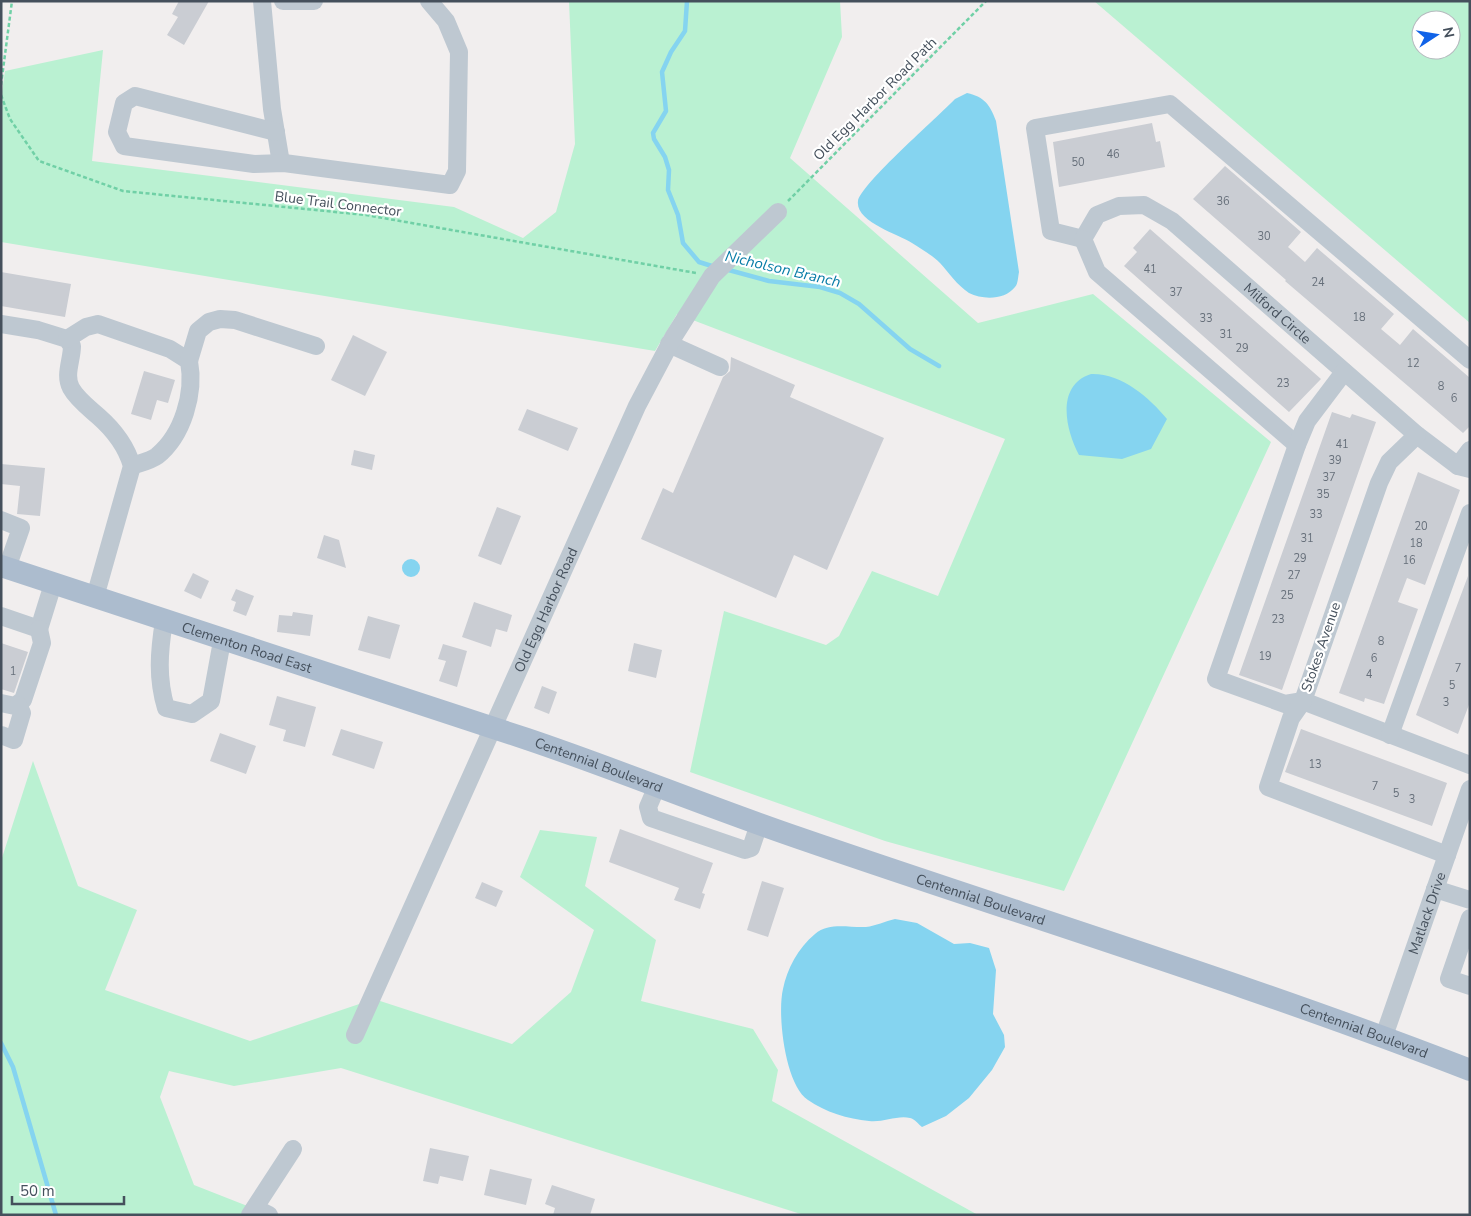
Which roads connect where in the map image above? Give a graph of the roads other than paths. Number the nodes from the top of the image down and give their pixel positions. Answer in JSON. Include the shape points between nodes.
{"nodes":[{"id":1,"x":262,"y":1,"type":"edge"},
{"id":2,"x":283,"y":1,"type":"edge"},
{"id":3,"x":314,"y":1,"type":"edge"},
{"id":4,"x":429,"y":1,"type":"edge"},
{"id":5,"x":276,"y":132,"type":"junction"},
{"id":6,"x":281,"y":163,"type":"junction"},
{"id":7,"x":778,"y":212,"type":"road end"},
{"id":8,"x":1083,"y":238,"type":"junction"},
{"id":9,"x":1,"y":324,"type":"edge"},
{"id":10,"x":67,"y":339,"type":"junction"},
{"id":11,"x":669,"y":344,"type":"junction"},
{"id":12,"x":316,"y":346,"type":"dead end"},
{"id":13,"x":1470,"y":360,"type":"edge"},
{"id":14,"x":189,"y":362,"type":"junction"},
{"id":15,"x":720,"y":366,"type":"dead end"},
{"id":16,"x":1344,"y":372,"type":"junction"},
{"id":17,"x":1417,"y":435,"type":"junction"},
{"id":18,"x":1296,"y":445,"type":"junction"},
{"id":19,"x":1470,"y":450,"type":"edge"},
{"id":20,"x":132,"y":466,"type":"junction"},
{"id":21,"x":1464,"y":468,"type":"edge"},
{"id":22,"x":1470,"y":513,"type":"edge"},
{"id":23,"x":1,"y":520,"type":"edge"},
{"id":24,"x":4,"y":567,"type":"edge"},
{"id":25,"x":54,"y":584,"type":"junction"},
{"id":26,"x":95,"y":597,"type":"junction"},
{"id":27,"x":1,"y":616,"type":"edge"},
{"id":28,"x":164,"y":621,"type":"junction"},
{"id":29,"x":40,"y":628,"type":"junction"},
{"id":30,"x":222,"y":640,"type":"junction"},
{"id":31,"x":1303,"y":701,"type":"junction"},
{"id":32,"x":10,"y":704,"type":"edge"},
{"id":33,"x":492,"y":728,"type":"junction"},
{"id":34,"x":1390,"y":735,"type":"junction"},
{"id":35,"x":8,"y":738,"type":"edge"},
{"id":36,"x":1470,"y":765,"type":"edge"},
{"id":37,"x":657,"y":786,"type":"junction"},
{"id":38,"x":1470,"y":789,"type":"edge"},
{"id":39,"x":759,"y":824,"type":"junction"},
{"id":40,"x":1447,"y":855,"type":"junction"},
{"id":41,"x":1435,"y":889,"type":"junction"},
{"id":42,"x":1470,"y":900,"type":"edge"},
{"id":43,"x":1470,"y":918,"type":"edge"},
{"id":44,"x":1470,"y":986,"type":"edge"},
{"id":45,"x":355,"y":1035,"type":"dead end"},
{"id":46,"x":1384,"y":1036,"type":"junction"},
{"id":47,"x":1470,"y":1070,"type":"edge"},
{"id":48,"x":293,"y":1149,"type":"dead end"},
{"id":49,"x":258,"y":1212,"type":"edge"}],
"edges":[{"from":1,"to":5,"type":"street"},
{"from":2,"to":3,"type":"street"},
{"from":4,"to":6,"type":"street","via":[[446,21],[459,52],[457,171],[450,185]]},
{"from":5,"to":6,"type":"street"},
{"from":5,"to":6,"type":"street","via":[[135,96],[124,103],[117,132],[124,146],[254,164]]},
{"from":7,"to":11,"type":"street","name":"Old Egg Harbor Road","via":[[712,276]]},
{"from":8,"to":13,"type":"street","via":[[1051,231],[1035,128],[1170,104]]},
{"from":8,"to":16,"type":"street","name":"Milford Circle","via":[[1097,216],[1119,206],[1144,205],[1172,221]]},
{"from":8,"to":18,"type":"street","via":[[1097,272]]},
{"from":9,"to":10,"type":"street"},
{"from":10,"to":14,"type":"street","via":[[86,327],[98,324],[170,349]]},
{"from":10,"to":20,"type":"street","via":[[72,346],[68,368],[71,388],[118,436],[128,451]]},
{"from":11,"to":15,"type":"street"},
{"from":11,"to":33,"type":"street","name":"Old Egg Harbor Road","via":[[637,406]]},
{"from":12,"to":14,"type":"street","via":[[235,320],[220,319],[209,322],[198,331]]},
{"from":14,"to":20,"type":"street","via":[[193,379],[184,417],[170,443],[156,457]]},
{"from":16,"to":17,"type":"street","name":"Milford Circle"},
{"from":16,"to":18,"type":"street","via":[[1307,421]]},
{"from":17,"to":21,"type":"street","name":"Milford Circle"},
{"from":17,"to":31,"type":"street","name":"Stokes Avenue","via":[[1389,462],[1379,483]]},
{"from":18,"to":31,"type":"street","via":[[1216,679],[1285,704]]},
{"from":19,"to":21,"type":"street"},
{"from":20,"to":26,"type":"street"},
{"from":22,"to":34,"type":"street"},
{"from":23,"to":24,"type":"street","via":[[21,528]]},
{"from":24,"to":25,"type":"main road","name":"Clementon Road East"},
{"from":25,"to":26,"type":"main road","name":"Clementon Road East"},
{"from":25,"to":29,"type":"street"},
{"from":26,"to":28,"type":"main road","name":"Clementon Road East"},
{"from":27,"to":29,"type":"street"},
{"from":28,"to":30,"type":"main road","name":"Clementon Road East"},
{"from":28,"to":30,"type":"street","via":[[158,662],[166,708],[192,714],[211,701]]},
{"from":29,"to":32,"type":"street","via":[[42,643],[23,700]]},
{"from":30,"to":33,"type":"main road","name":"Clementon Road East"},
{"from":31,"to":34,"type":"street","name":"Stokes Avenue"},
{"from":31,"to":40,"type":"street","via":[[1291,718],[1268,787]]},
{"from":32,"to":35,"type":"street","via":[[22,713]]},
{"from":33,"to":37,"type":"main road","name":"Centennial Boulevard"},
{"from":33,"to":45,"type":"street","name":"Old Egg Harbor Road"},
{"from":34,"to":36,"type":"street","name":"Stokes Avenue"},
{"from":37,"to":39,"type":"main road","name":"Centennial Boulevard"},
{"from":37,"to":39,"type":"street","via":[[648,807],[651,818],[745,850],[751,848]]},
{"from":38,"to":40,"type":"street","name":"Matlack Drive"},
{"from":39,"to":46,"type":"main road","name":"Centennial Boulevard"},
{"from":40,"to":41,"type":"street","name":"Matlack Drive"},
{"from":41,"to":42,"type":"street"},
{"from":41,"to":46,"type":"street","name":"Matlack Drive"},
{"from":43,"to":44,"type":"street","via":[[1449,979]]},
{"from":46,"to":47,"type":"main road","name":"Centennial Boulevard"},
{"from":48,"to":49,"type":"street"}]}
